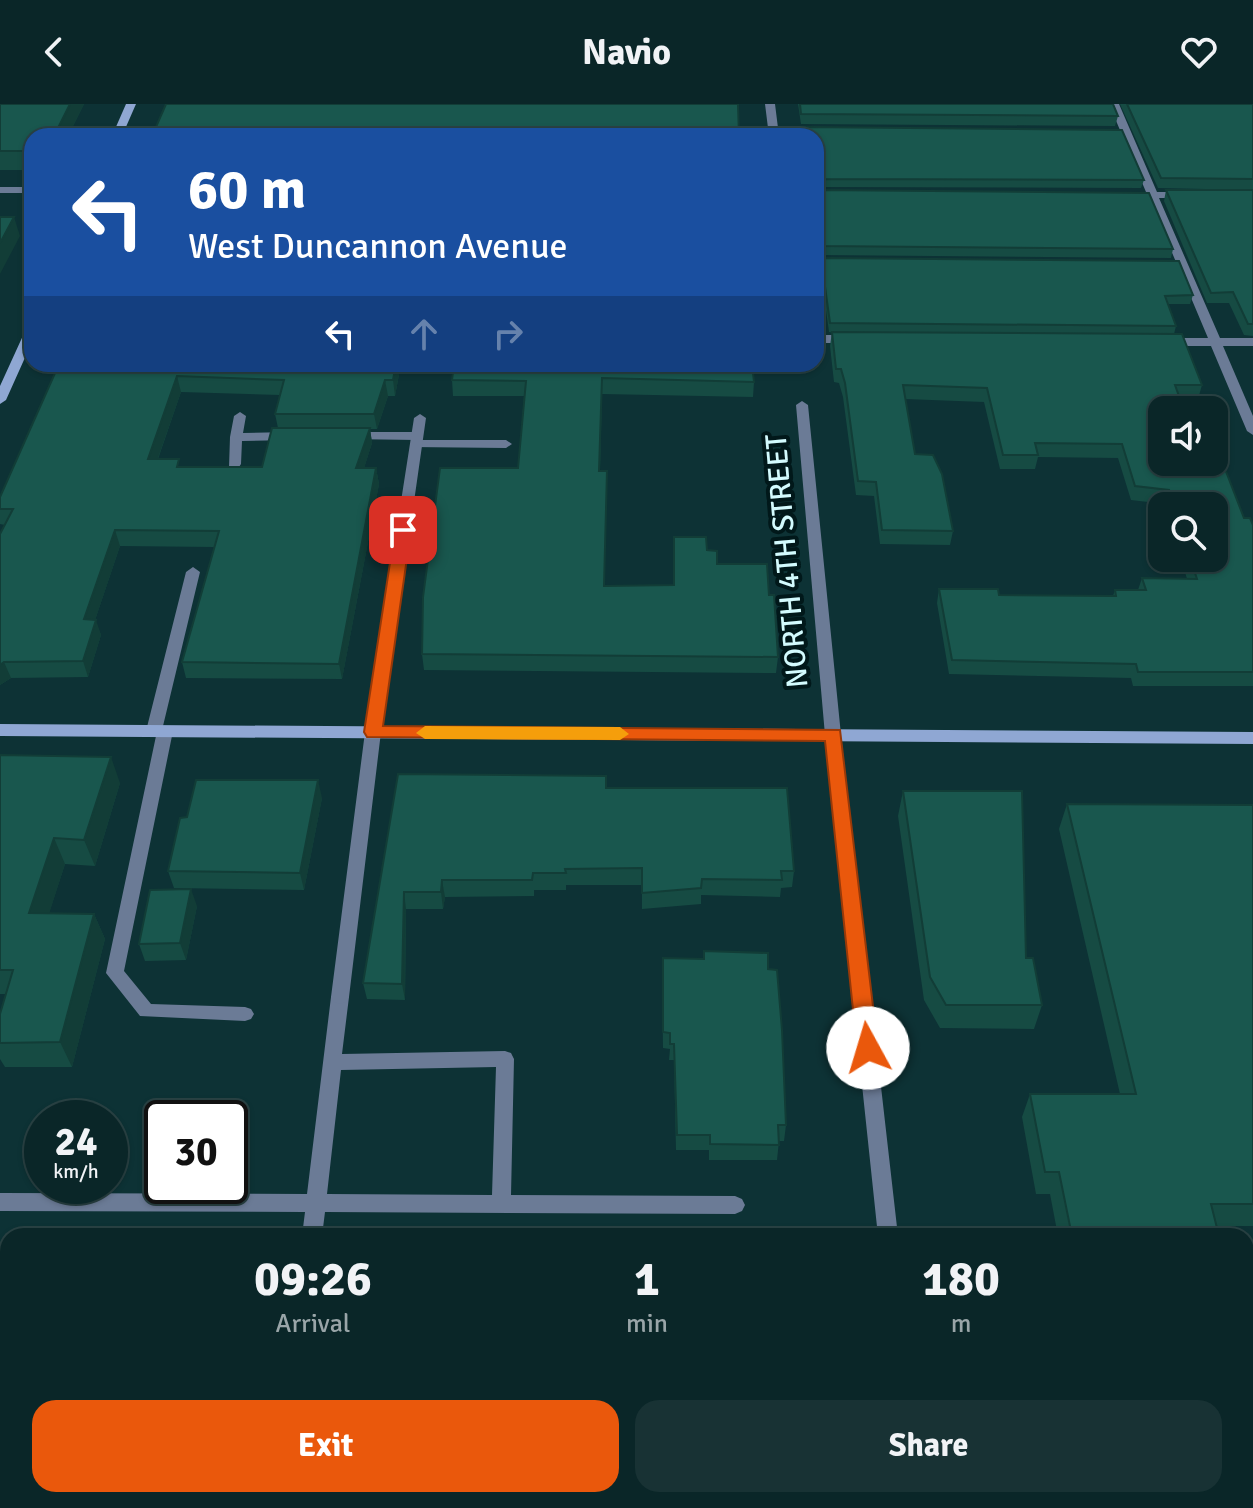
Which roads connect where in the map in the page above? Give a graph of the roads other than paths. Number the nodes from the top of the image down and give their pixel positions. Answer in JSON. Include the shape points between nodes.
{"nodes":[{"id":1,"x":131,"y":104,"type":"edge"},
{"id":2,"x":770,"y":104,"type":"edge"},
{"id":3,"x":1114,"y":104,"type":"edge"},
{"id":4,"x":120,"y":128,"type":"edge"},
{"id":5,"x":773,"y":128,"type":"edge"},
{"id":6,"x":836,"y":130,"type":"edge"},
{"id":7,"x":824,"y":131,"type":"edge"},
{"id":8,"x":1112,"y":132,"type":"edge"},
{"id":9,"x":1126,"y":132,"type":"junction"},
{"id":10,"x":0,"y":190,"type":"edge"},
{"id":11,"x":24,"y":190,"type":"edge"},
{"id":12,"x":1119,"y":195,"type":"edge"},
{"id":13,"x":1151,"y":195,"type":"junction"},
{"id":14,"x":1195,"y":195,"type":"edge"},
{"id":15,"x":1168,"y":264,"type":"edge"},
{"id":16,"x":1184,"y":264,"type":"junction"},
{"id":17,"x":824,"y":339,"type":"edge"},
{"id":18,"x":862,"y":340,"type":"edge"},
{"id":19,"x":1155,"y":341,"type":"edge"},
{"id":20,"x":1216,"y":342,"type":"junction"},
{"id":21,"x":1253,"y":342,"type":"edge"},
{"id":22,"x":24,"y":348,"type":"edge"},
{"id":23,"x":0,"y":400,"type":"edge"},
{"id":24,"x":802,"y":405,"type":"dead end"},
{"id":25,"x":240,"y":416,"type":"dead end"},
{"id":26,"x":420,"y":418,"type":"dead end"},
{"id":27,"x":1253,"y":431,"type":"edge"},
{"id":28,"x":312,"y":436,"type":"edge"},
{"id":29,"x":342,"y":436,"type":"edge"},
{"id":30,"x":236,"y":437,"type":"junction"},
{"id":31,"x":416,"y":440,"type":"junction"},
{"id":32,"x":506,"y":444,"type":"dead end"},
{"id":33,"x":234,"y":464,"type":"edge"},
{"id":34,"x":193,"y":572,"type":"dead end"},
{"id":35,"x":0,"y":730,"type":"edge"},
{"id":36,"x":160,"y":731,"type":"junction"},
{"id":37,"x":373,"y":732,"type":"junction"},
{"id":38,"x":833,"y":735,"type":"junction"},
{"id":39,"x":1253,"y":738,"type":"edge"},
{"id":40,"x":245,"y":1014,"type":"dead end"},
{"id":41,"x":332,"y":1062,"type":"junction"},
{"id":42,"x":0,"y":1202,"type":"edge"},
{"id":43,"x":316,"y":1203,"type":"junction"},
{"id":44,"x":501,"y":1204,"type":"junction"},
{"id":45,"x":735,"y":1205,"type":"dead end"},
{"id":46,"x":313,"y":1228,"type":"edge"},
{"id":47,"x":887,"y":1228,"type":"edge"}],
"edges":[{"from":1,"to":4,"type":"street"},
{"from":2,"to":5,"type":"street"},
{"from":3,"to":9,"type":"street"},
{"from":6,"to":7,"type":"street"},
{"from":8,"to":9,"type":"street"},
{"from":9,"to":13,"type":"street"},
{"from":10,"to":11,"type":"street"},
{"from":12,"to":13,"type":"street"},
{"from":13,"to":14,"type":"street"},
{"from":13,"to":16,"type":"street"},
{"from":15,"to":16,"type":"street"},
{"from":16,"to":20,"type":"street"},
{"from":17,"to":18,"type":"street"},
{"from":19,"to":20,"type":"street"},
{"from":20,"to":21,"type":"street"},
{"from":20,"to":27,"type":"street"},
{"from":22,"to":23,"type":"street"},
{"from":24,"to":38,"type":"street","name":"NORTH 4TH STREET"},
{"from":25,"to":30,"type":"street"},
{"from":26,"to":31,"type":"street"},
{"from":28,"to":30,"type":"street"},
{"from":29,"to":31,"type":"street"},
{"from":30,"to":33,"type":"street"},
{"from":31,"to":32,"type":"street"},
{"from":31,"to":37,"type":"street"},
{"from":34,"to":36,"type":"street"},
{"from":35,"to":36,"type":"street"},
{"from":36,"to":37,"type":"street"},
{"from":36,"to":40,"type":"street","via":[[115,973],[146,1011]]},
{"from":37,"to":38,"type":"street"},
{"from":37,"to":41,"type":"street"},
{"from":38,"to":39,"type":"street"},
{"from":38,"to":47,"type":"street","name":"NORTH 4TH STREET"},
{"from":41,"to":43,"type":"street"},
{"from":41,"to":44,"type":"street","via":[[505,1059]]},
{"from":42,"to":43,"type":"street"},
{"from":43,"to":44,"type":"street"},
{"from":43,"to":46,"type":"street"},
{"from":44,"to":45,"type":"street"}]}
